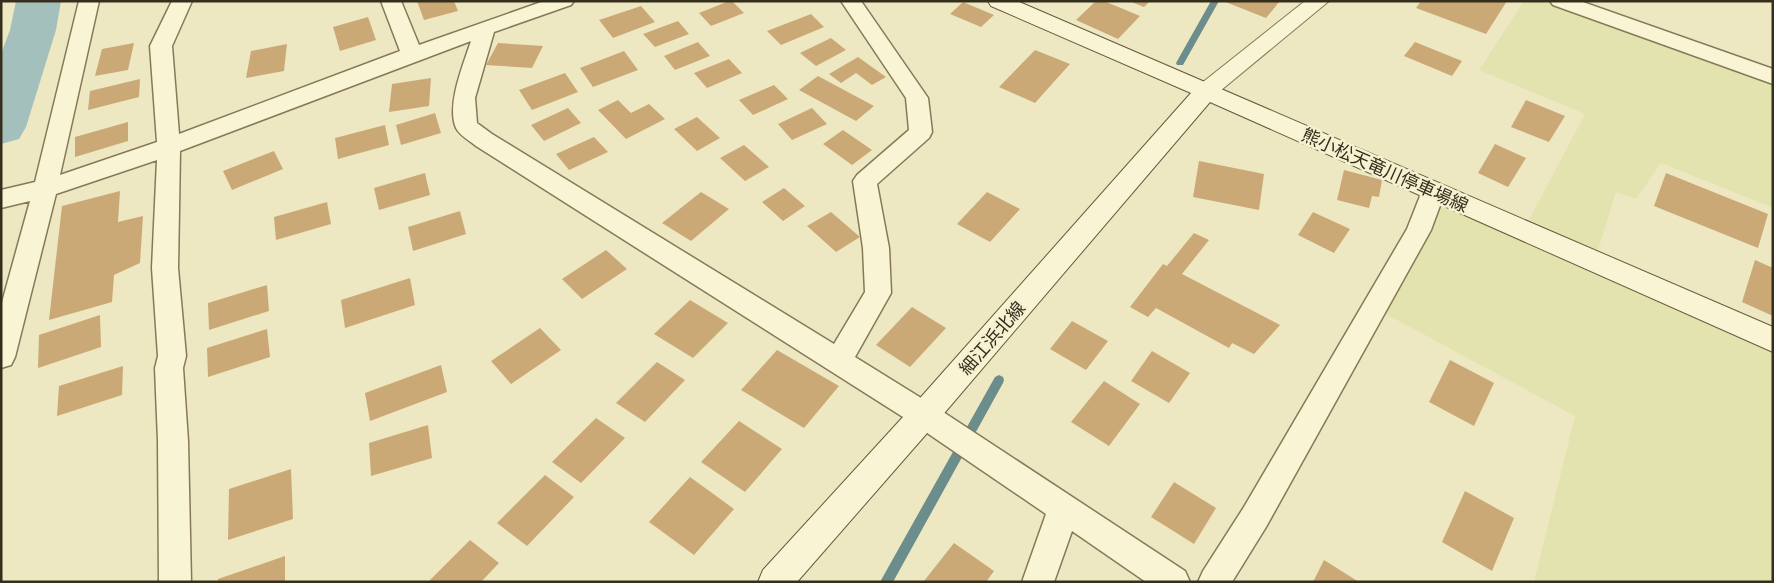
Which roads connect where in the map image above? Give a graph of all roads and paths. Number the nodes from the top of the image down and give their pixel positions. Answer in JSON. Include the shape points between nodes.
{"nodes":[{"id":1,"x":88,"y":1,"type":"edge"},
{"id":2,"x":182,"y":1,"type":"edge"},
{"id":3,"x":392,"y":1,"type":"edge"},
{"id":4,"x":564,"y":1,"type":"edge"},
{"id":5,"x":851,"y":1,"type":"edge"},
{"id":6,"x":998,"y":1,"type":"edge"},
{"id":7,"x":1319,"y":1,"type":"edge"},
{"id":8,"x":1560,"y":1,"type":"edge"},
{"id":9,"x":485,"y":28,"type":"junction"},
{"id":10,"x":412,"y":54,"type":"junction"},
{"id":11,"x":1773,"y":77,"type":"edge"},
{"id":12,"x":1206,"y":91,"type":"junction"},
{"id":13,"x":169,"y":146,"type":"junction"},
{"id":14,"x":38,"y":191,"type":"junction"},
{"id":15,"x":1433,"y":192,"type":"junction"},
{"id":16,"x":1,"y":199,"type":"edge"},
{"id":17,"x":1773,"y":340,"type":"edge"},
{"id":18,"x":1,"y":357,"type":"edge"},
{"id":19,"x":838,"y":362,"type":"junction"},
{"id":20,"x":924,"y":416,"type":"junction"},
{"id":21,"x":1064,"y":508,"type":"junction"},
{"id":22,"x":175,"y":582,"type":"edge"},
{"id":23,"x":775,"y":582,"type":"edge"},
{"id":24,"x":1038,"y":582,"type":"edge"},
{"id":25,"x":1174,"y":582,"type":"edge"},
{"id":26,"x":1214,"y":582,"type":"edge"}],
"edges":[{"from":1,"to":14,"type":"street"},
{"from":2,"to":13,"type":"street","via":[[161,46]]},
{"from":3,"to":10,"type":"street"},
{"from":4,"to":9,"type":"street"},
{"from":5,"to":19,"type":"street","via":[[917,98],[921,132],[865,181],[876,248],[878,293]]},
{"from":6,"to":12,"type":"main road","name":"熊小松天竜川停車場線"},
{"from":7,"to":12,"type":"main road","name":"細江浜北線"},
{"from":8,"to":11,"type":"street"},
{"from":9,"to":10,"type":"street"},
{"from":9,"to":19,"type":"street","via":[[464,98],[466,126]]},
{"from":10,"to":13,"type":"street"},
{"from":12,"to":15,"type":"main road","name":"熊小松天竜川停車場線"},
{"from":12,"to":20,"type":"main road","name":"細江浜北線"},
{"from":13,"to":14,"type":"street"},
{"from":13,"to":22,"type":"street","via":[[165,268],[172,356],[169,368]]},
{"from":14,"to":16,"type":"street"},
{"from":14,"to":18,"type":"street"},
{"from":15,"to":17,"type":"main road","name":"熊小松天竜川停車場線"},
{"from":15,"to":26,"type":"street","via":[[1418,230],[1357,339]]},
{"from":19,"to":20,"type":"street"},
{"from":20,"to":21,"type":"street"},
{"from":20,"to":23,"type":"main road","name":"細江浜北線"},
{"from":21,"to":24,"type":"street"},
{"from":21,"to":25,"type":"street"}]}
